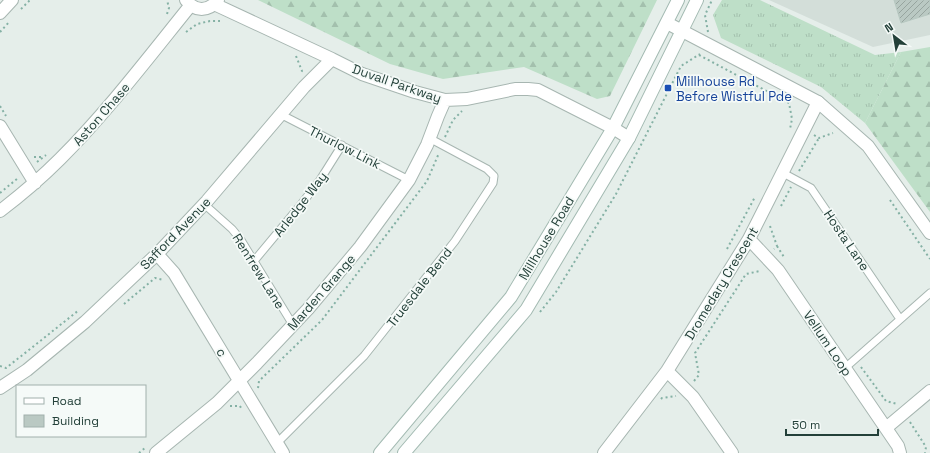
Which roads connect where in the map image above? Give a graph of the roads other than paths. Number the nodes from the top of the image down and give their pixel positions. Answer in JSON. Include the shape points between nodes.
{"nodes":[{"id":1,"x":12,"y":0,"type":"edge"},
{"id":2,"x":678,"y":0,"type":"edge"},
{"id":3,"x":697,"y":0,"type":"edge"},
{"id":4,"x":216,"y":2,"type":"edge"},
{"id":5,"x":188,"y":3,"type":"edge"},
{"id":6,"x":0,"y":13,"type":"edge"},
{"id":7,"x":667,"y":23,"type":"junction"},
{"id":8,"x":681,"y":30,"type":"junction"},
{"id":9,"x":332,"y":59,"type":"junction"},
{"id":10,"x":445,"y":100,"type":"junction"},
{"id":11,"x":818,"y":102,"type":"junction"},
{"id":12,"x":280,"y":114,"type":"junction"},
{"id":13,"x":0,"y":126,"type":"edge"},
{"id":14,"x":613,"y":128,"type":"junction"},
{"id":15,"x":429,"y":138,"type":"junction"},
{"id":16,"x":628,"y":138,"type":"junction"},
{"id":17,"x":342,"y":145,"type":"junction"},
{"id":18,"x":783,"y":173,"type":"junction"},
{"id":19,"x":409,"y":180,"type":"junction"},
{"id":20,"x":35,"y":183,"type":"junction"},
{"id":21,"x":204,"y":204,"type":"junction"},
{"id":22,"x":0,"y":211,"type":"edge"},
{"id":23,"x":930,"y":233,"type":"edge"},
{"id":24,"x":749,"y":239,"type":"junction"},
{"id":25,"x":157,"y":254,"type":"junction"},
{"id":26,"x":254,"y":261,"type":"junction"},
{"id":27,"x":930,"y":293,"type":"edge"},
{"id":28,"x":511,"y":297,"type":"junction"},
{"id":29,"x":526,"y":310,"type":"junction"},
{"id":30,"x":900,"y":319,"type":"junction"},
{"id":31,"x":293,"y":325,"type":"junction"},
{"id":32,"x":845,"y":368,"type":"junction"},
{"id":33,"x":667,"y":371,"type":"junction"},
{"id":34,"x":239,"y":381,"type":"junction"},
{"id":35,"x":0,"y":388,"type":"edge"},
{"id":36,"x":930,"y":391,"type":"edge"},
{"id":37,"x":886,"y":428,"type":"junction"},
{"id":38,"x":154,"y":448,"type":"edge"},
{"id":39,"x":280,"y":448,"type":"edge"},
{"id":40,"x":380,"y":453,"type":"edge"},
{"id":41,"x":404,"y":453,"type":"edge"},
{"id":42,"x":604,"y":453,"type":"edge"},
{"id":43,"x":732,"y":453,"type":"edge"},
{"id":44,"x":900,"y":453,"type":"edge"}],
"edges":[{"from":1,"to":6,"type":"street"},
{"from":2,"to":7,"type":"street","name":"Millhouse Road"},
{"from":3,"to":8,"type":"street","name":"Millhouse Road"},
{"from":4,"to":5,"type":"street","via":[[205,9],[197,9]]},
{"from":4,"to":9,"type":"street","name":"Duvall Parkway"},
{"from":5,"to":20,"type":"street","name":"Aston Chase","via":[[107,108]]},
{"from":7,"to":8,"type":"street"},
{"from":7,"to":14,"type":"street","name":"Millhouse Road"},
{"from":8,"to":11,"type":"street"},
{"from":8,"to":16,"type":"street","name":"Millhouse Road"},
{"from":9,"to":10,"type":"street","name":"Duvall Parkway","via":[[362,74]]},
{"from":9,"to":12,"type":"street","name":"Safford Avenue"},
{"from":10,"to":14,"type":"street","name":"Duvall Parkway","via":[[467,99],[515,89],[538,90]]},
{"from":10,"to":15,"type":"street","name":"Marden Grange"},
{"from":11,"to":18,"type":"street","name":"Dromedary Crescent"},
{"from":11,"to":23,"type":"street","via":[[868,146]]},
{"from":12,"to":17,"type":"lane","name":"Thurlow Link"},
{"from":12,"to":21,"type":"street","name":"Safford Avenue"},
{"from":13,"to":20,"type":"street"},
{"from":14,"to":16,"type":"street","name":"Duvall Parkway"},
{"from":14,"to":28,"type":"street","name":"Millhouse Road"},
{"from":15,"to":19,"type":"street","name":"Marden Grange"},
{"from":15,"to":39,"type":"lane","name":"Truesdale Bend","via":[[487,169],[494,176],[493,183],[455,240],[364,356]]},
{"from":16,"to":29,"type":"street","name":"Millhouse Road"},
{"from":17,"to":19,"type":"lane","name":"Thurlow Link"},
{"from":17,"to":26,"type":"lane","name":"Arledge Way","via":[[320,180]]},
{"from":18,"to":24,"type":"street","name":"Dromedary Crescent"},
{"from":18,"to":30,"type":"lane","name":"Hosta Lane","via":[[811,188]]},
{"from":19,"to":31,"type":"street","name":"Marden Grange","via":[[360,247]]},
{"from":20,"to":22,"type":"street","name":"Aston Chase"},
{"from":21,"to":25,"type":"street","name":"Safford Avenue"},
{"from":21,"to":26,"type":"lane","name":"Renfrew Lane","via":[[232,229]]},
{"from":24,"to":32,"type":"street","name":"Vellum Loop","via":[[778,270]]},
{"from":24,"to":33,"type":"street","name":"Dromedary Crescent"},
{"from":25,"to":34,"type":"street","name":"c","via":[[174,273]]},
{"from":25,"to":35,"type":"street","name":"Safford Avenue","via":[[85,322],[27,370]]},
{"from":26,"to":31,"type":"lane","name":"Renfrew Lane"},
{"from":27,"to":30,"type":"lane"},
{"from":28,"to":29,"type":"street"},
{"from":28,"to":40,"type":"street","name":"Millhouse Road"},
{"from":29,"to":41,"type":"street","name":"Millhouse Road"},
{"from":30,"to":32,"type":"lane"},
{"from":31,"to":34,"type":"street","name":"Marden Grange"},
{"from":32,"to":37,"type":"street","name":"Vellum Loop"},
{"from":33,"to":42,"type":"street","name":"Dromedary Crescent"},
{"from":33,"to":43,"type":"street","via":[[693,397]]},
{"from":34,"to":38,"type":"street","name":"Marden Grange","via":[[217,403]]},
{"from":34,"to":39,"type":"street","name":"c"},
{"from":36,"to":37,"type":"street"},
{"from":37,"to":44,"type":"street","name":"Vellum Loop"}]}
